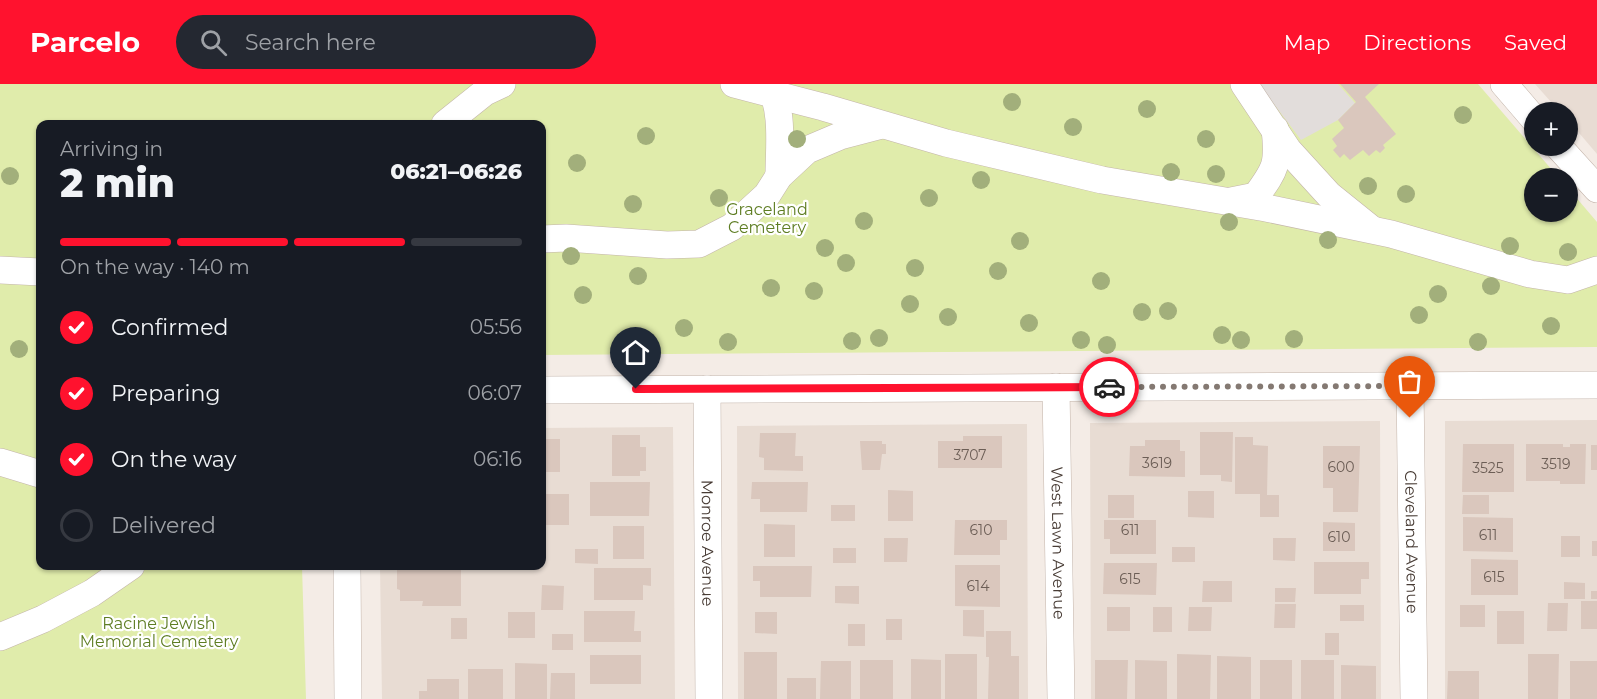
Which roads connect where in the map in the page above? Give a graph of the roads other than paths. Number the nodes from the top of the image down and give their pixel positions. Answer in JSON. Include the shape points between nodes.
{"nodes":[{"id":1,"x":502,"y":84,"type":"edge"},
{"id":2,"x":734,"y":84,"type":"edge"},
{"id":3,"x":1244,"y":84,"type":"edge"},
{"id":4,"x":1504,"y":84,"type":"edge"},
{"id":5,"x":772,"y":89,"type":"edge"},
{"id":6,"x":1524,"y":107,"type":"edge"},
{"id":7,"x":450,"y":120,"type":"edge"},
{"id":8,"x":883,"y":125,"type":"junction"},
{"id":9,"x":1275,"y":129,"type":"junction"},
{"id":10,"x":1567,"y":156,"type":"edge"},
{"id":11,"x":779,"y":176,"type":"junction"},
{"id":12,"x":1597,"y":189,"type":"edge"},
{"id":13,"x":1227,"y":201,"type":"junction"},
{"id":14,"x":1373,"y":231,"type":"junction"},
{"id":15,"x":546,"y":239,"type":"edge"},
{"id":16,"x":0,"y":270,"type":"edge"},
{"id":17,"x":1597,"y":270,"type":"edge"},
{"id":18,"x":36,"y":272,"type":"edge"},
{"id":19,"x":1597,"y":369,"type":"edge"},
{"id":20,"x":1542,"y":385,"type":"junction"},
{"id":21,"x":1597,"y":385,"type":"edge"},
{"id":22,"x":1410,"y":386,"type":"junction"},
{"id":23,"x":1056,"y":387,"type":"junction"},
{"id":24,"x":706,"y":389,"type":"junction"},
{"id":25,"x":546,"y":390,"type":"edge"},
{"id":26,"x":1597,"y":392,"type":"edge"},
{"id":27,"x":0,"y":462,"type":"edge"},
{"id":28,"x":36,"y":473,"type":"edge"},
{"id":29,"x":124,"y":570,"type":"edge"},
{"id":30,"x":347,"y":570,"type":"edge"},
{"id":31,"x":0,"y":637,"type":"edge"},
{"id":32,"x":348,"y":699,"type":"edge"},
{"id":33,"x":709,"y":699,"type":"edge"},
{"id":34,"x":1061,"y":699,"type":"edge"},
{"id":35,"x":1414,"y":699,"type":"edge"}],
"edges":[{"from":1,"to":7,"type":"street","via":[[485,92]]},
{"from":2,"to":5,"type":"street"},
{"from":3,"to":9,"type":"street"},
{"from":4,"to":6,"type":"street"},
{"from":5,"to":8,"type":"street"},
{"from":5,"to":11,"type":"street","via":[[779,136]]},
{"from":8,"to":11,"type":"street","via":[[807,150]]},
{"from":8,"to":13,"type":"street","via":[[1102,180]]},
{"from":9,"to":13,"type":"street","via":[[1278,155],[1269,178],[1256,196]]},
{"from":9,"to":14,"type":"street","via":[[1288,150],[1329,195]]},
{"from":10,"to":12,"type":"street"},
{"from":11,"to":15,"type":"street","via":[[766,195],[732,228],[699,244]]},
{"from":13,"to":14,"type":"street"},
{"from":14,"to":17,"type":"street","via":[[1530,274],[1568,280]]},
{"from":16,"to":18,"type":"street"},
{"from":19,"to":20,"type":"street"},
{"from":20,"to":21,"type":"street"},
{"from":20,"to":22,"type":"street"},
{"from":20,"to":26,"type":"street"},
{"from":22,"to":23,"type":"street"},
{"from":22,"to":35,"type":"street","name":"Cleveland Avenue"},
{"from":23,"to":24,"type":"street"},
{"from":23,"to":34,"type":"street","name":"West Lawn Avenue"},
{"from":24,"to":25,"type":"street"},
{"from":24,"to":33,"type":"street","name":"Monroe Avenue"},
{"from":27,"to":28,"type":"street"},
{"from":29,"to":31,"type":"street","via":[[43,619]]},
{"from":30,"to":32,"type":"street"}]}
